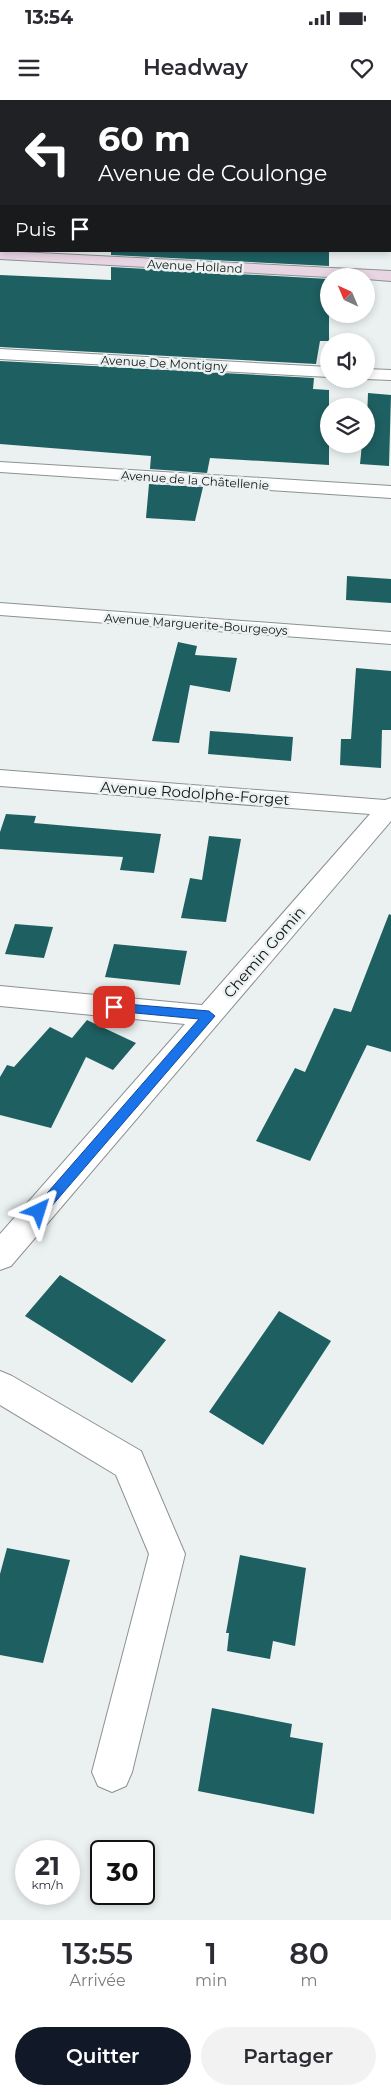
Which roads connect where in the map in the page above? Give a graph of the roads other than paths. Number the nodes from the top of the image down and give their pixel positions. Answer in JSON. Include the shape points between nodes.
{"nodes":[{"id":1,"x":0,"y":256,"type":"edge"},
{"id":2,"x":391,"y":276,"type":"edge"},
{"id":3,"x":0,"y":354,"type":"edge"},
{"id":4,"x":320,"y":372,"type":"edge"},
{"id":5,"x":375,"y":374,"type":"edge"},
{"id":6,"x":391,"y":375,"type":"edge"},
{"id":7,"x":0,"y":467,"type":"edge"},
{"id":8,"x":391,"y":492,"type":"edge"},
{"id":9,"x":0,"y":609,"type":"edge"},
{"id":10,"x":391,"y":638,"type":"edge"},
{"id":11,"x":0,"y":778,"type":"edge"},
{"id":12,"x":391,"y":808,"type":"edge"},
{"id":13,"x":0,"y":996,"type":"edge"},
{"id":14,"x":209,"y":1016,"type":"junction"},
{"id":15,"x":0,"y":1256,"type":"edge"},
{"id":16,"x":0,"y":1387,"type":"edge"},
{"id":17,"x":112,"y":1772,"type":"dead end"}],
"edges":[{"from":1,"to":2,"type":"main road","name":"Avenue Holland"},
{"from":3,"to":4,"type":"street","name":"Avenue De Montigny"},
{"from":5,"to":6,"type":"street"},
{"from":7,"to":8,"type":"street","name":"Avenue de la Châtellenie"},
{"from":9,"to":10,"type":"street","name":"Avenue Marguerite-Bourgeoys"},
{"from":11,"to":12,"type":"street","name":"Avenue Rodolphe-Forget"},
{"from":12,"to":14,"type":"street","name":"Chemin Gomin"},
{"from":13,"to":14,"type":"street"},
{"from":14,"to":15,"type":"street","name":"Chemin Gomin"},
{"from":16,"to":17,"type":"street","via":[[129,1463],[167,1554]]}]}
